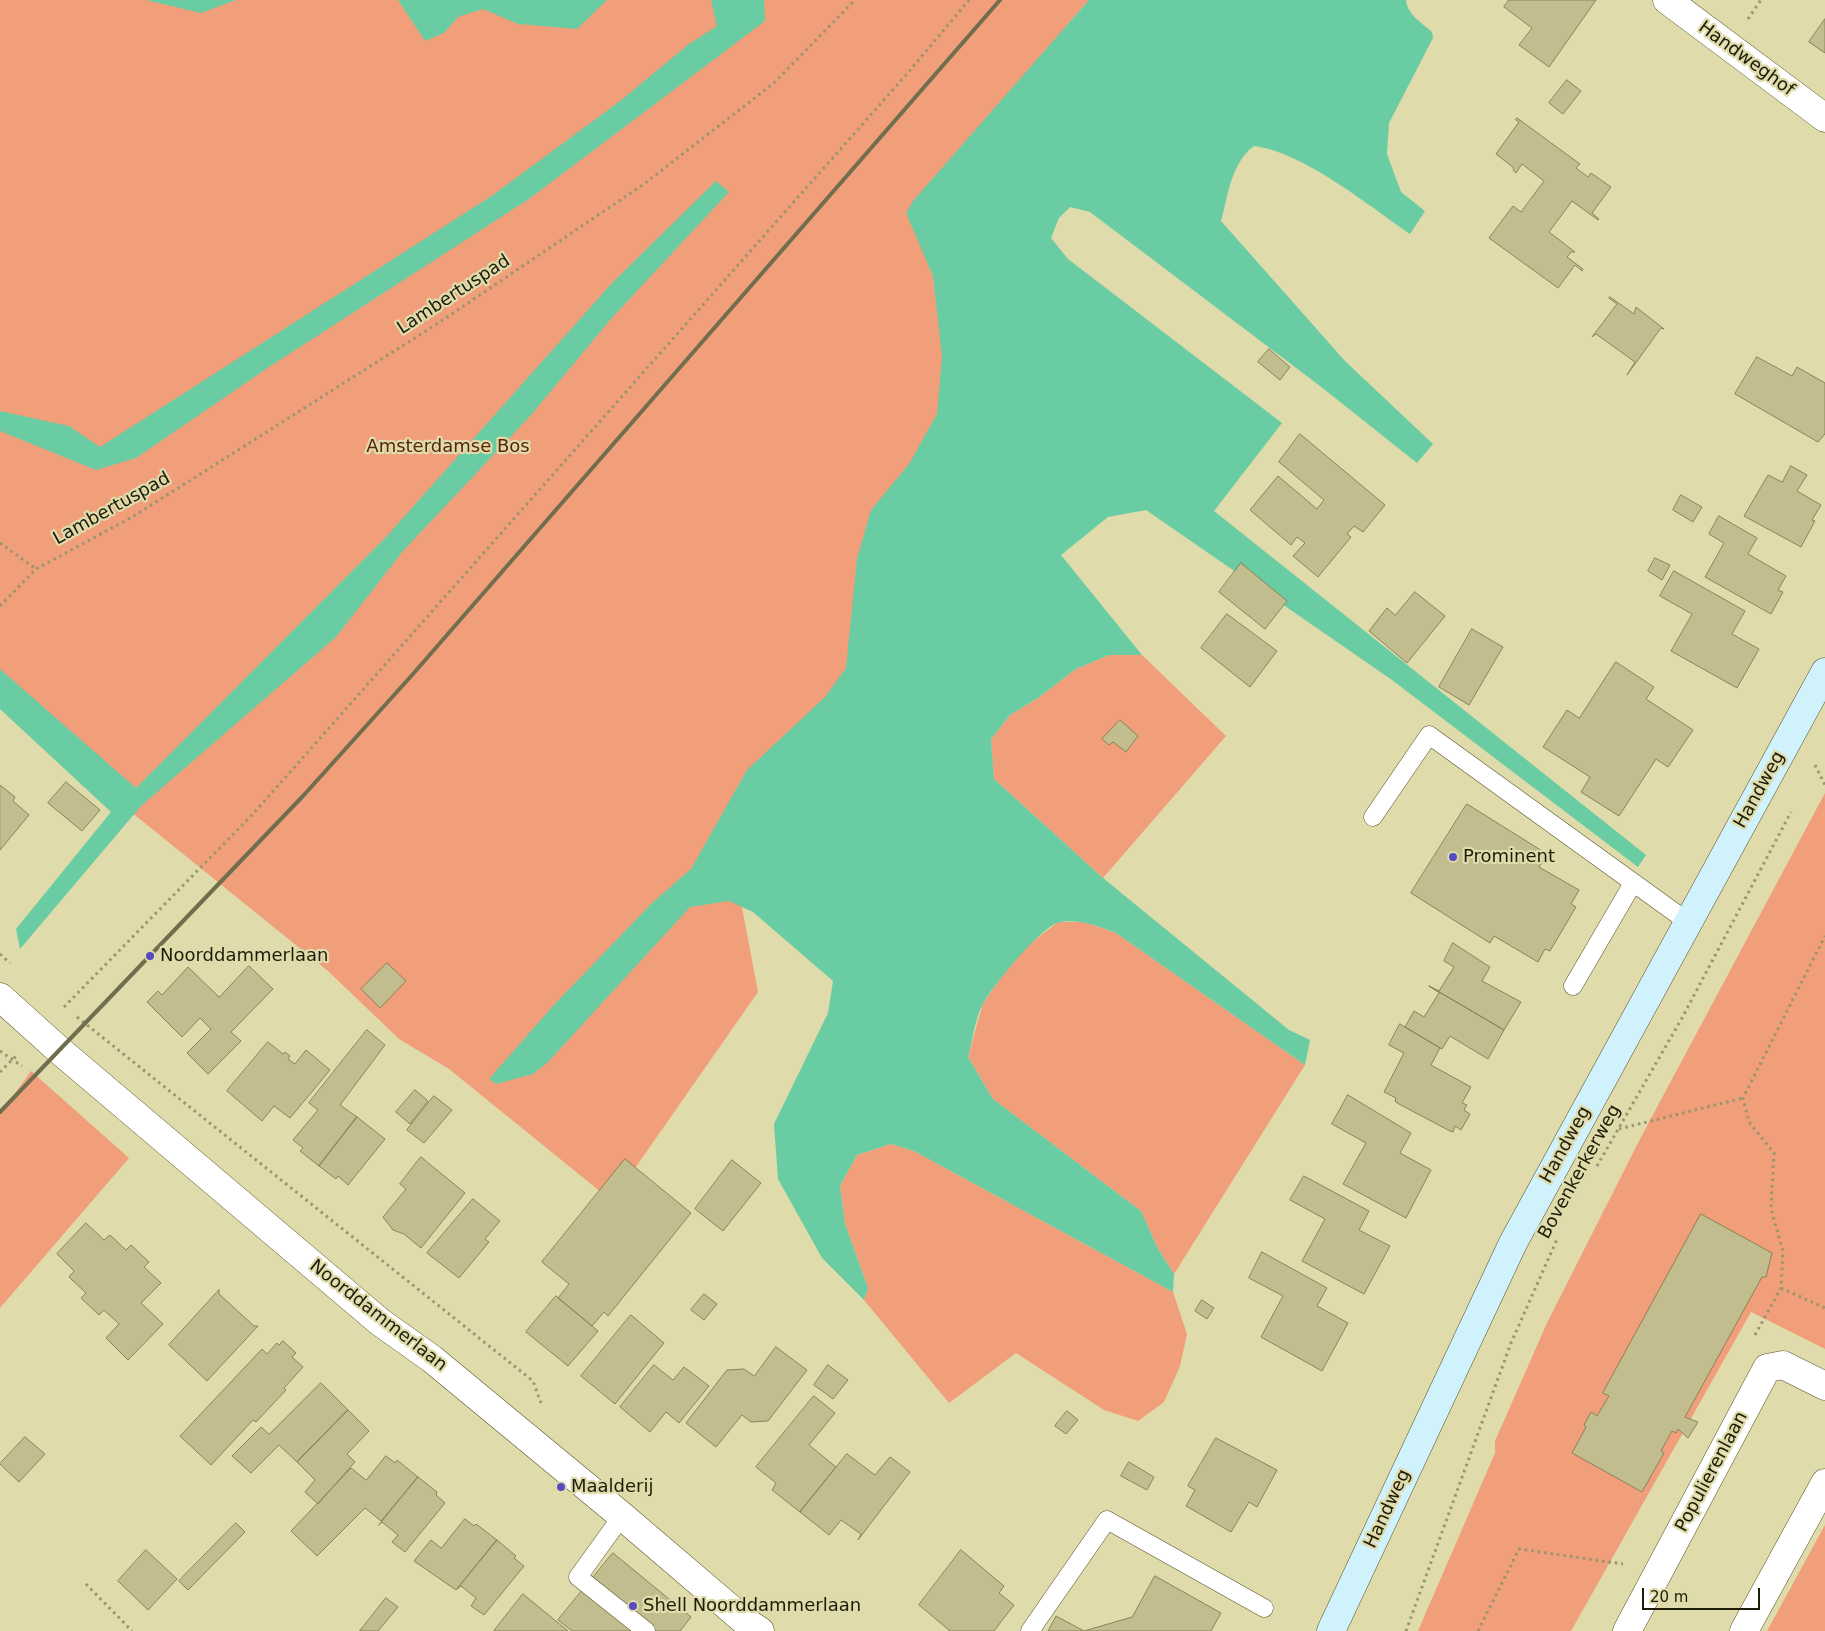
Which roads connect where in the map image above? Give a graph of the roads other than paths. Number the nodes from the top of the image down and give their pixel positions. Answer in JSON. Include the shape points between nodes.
{"nodes":[{"id":1,"x":1667,"y":0,"type":"edge"},
{"id":2,"x":1825,"y":118,"type":"edge"},
{"id":3,"x":1825,"y":672,"type":"edge"},
{"id":4,"x":1373,"y":817,"type":"dead end"},
{"id":5,"x":1633,"y":883,"type":"junction"},
{"id":6,"x":1688,"y":922,"type":"junction"},
{"id":7,"x":1573,"y":986,"type":"dead end"},
{"id":8,"x":0,"y":997,"type":"edge"},
{"id":9,"x":1825,"y":1386,"type":"edge"},
{"id":10,"x":1825,"y":1483,"type":"edge"},
{"id":11,"x":622,"y":1516,"type":"junction"},
{"id":12,"x":1264,"y":1608,"type":"dead end"},
{"id":13,"x":748,"y":1628,"type":"edge"},
{"id":14,"x":646,"y":1631,"type":"edge"},
{"id":15,"x":1030,"y":1631,"type":"edge"},
{"id":16,"x":1331,"y":1631,"type":"edge"},
{"id":17,"x":1627,"y":1631,"type":"edge"},
{"id":18,"x":1744,"y":1631,"type":"edge"}],
"edges":[{"from":1,"to":2,"type":"street","name":"Handweghof"},
{"from":3,"to":6,"type":"main road","name":"Handweg"},
{"from":4,"to":5,"type":"lane","via":[[1429,735]]},
{"from":5,"to":6,"type":"lane"},
{"from":5,"to":7,"type":"lane"},
{"from":6,"to":16,"type":"main road","name":"Handweg","via":[[1513,1242]]},
{"from":8,"to":11,"type":"street","name":"Noorddammerlaan","via":[[380,1322],[432,1359]]},
{"from":9,"to":17,"type":"street","name":"Populierenlaan","via":[[1783,1365],[1767,1368]]},
{"from":10,"to":18,"type":"street"},
{"from":11,"to":13,"type":"street","name":"Noorddammerlaan"},
{"from":11,"to":14,"type":"lane","via":[[578,1577]]},
{"from":12,"to":15,"type":"lane","via":[[1107,1520]]}]}
